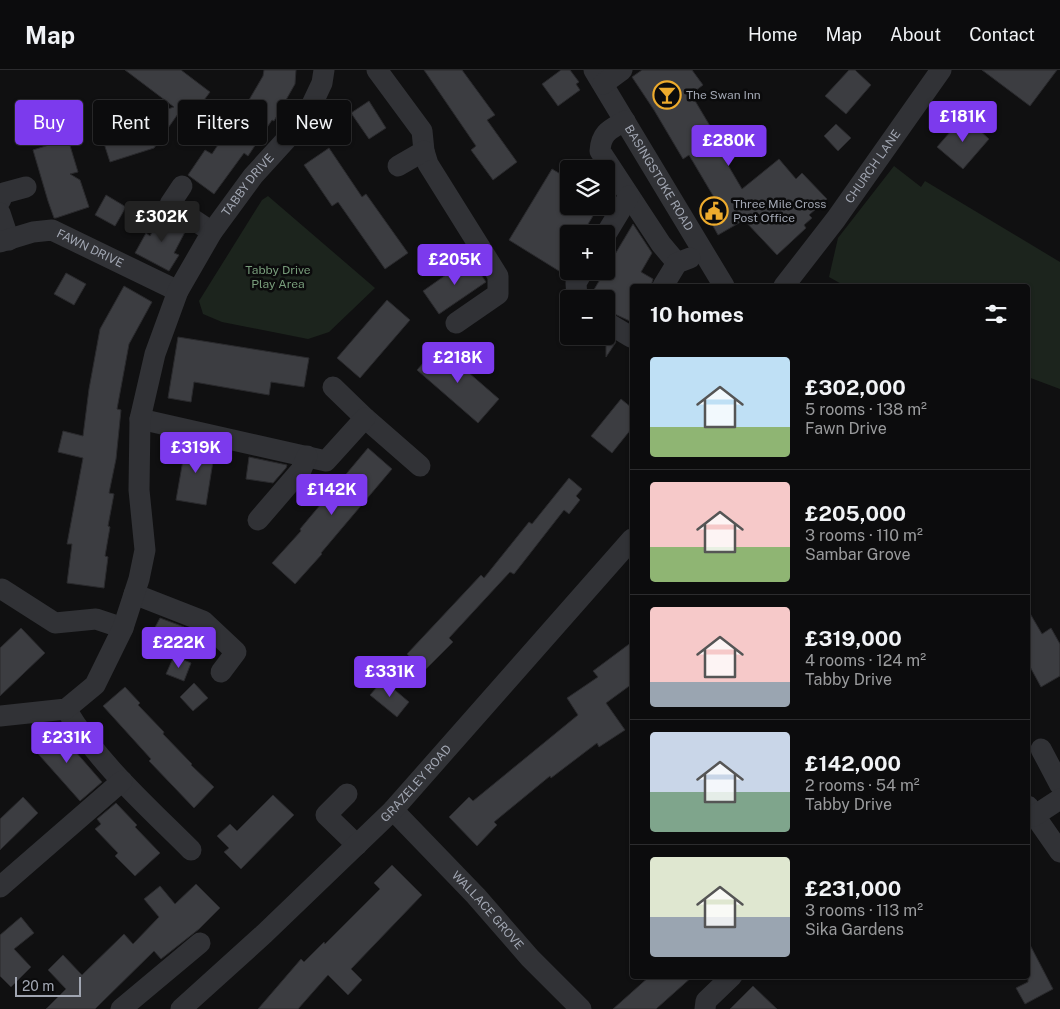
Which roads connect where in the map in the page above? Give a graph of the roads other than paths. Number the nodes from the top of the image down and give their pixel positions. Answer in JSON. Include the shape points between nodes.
{"nodes":[{"id":1,"x":324,"y":70,"type":"edge"},
{"id":2,"x":376,"y":70,"type":"edge"},
{"id":3,"x":622,"y":70,"type":"edge"},
{"id":4,"x":941,"y":70,"type":"edge"},
{"id":5,"x":599,"y":77,"type":"edge"},
{"id":6,"x":625,"y":121,"type":"junction"},
{"id":7,"x":424,"y":150,"type":"junction"},
{"id":8,"x":398,"y":166,"type":"dead end"},
{"id":9,"x":182,"y":186,"type":"dead end"},
{"id":10,"x":26,"y":187,"type":"dead end"},
{"id":11,"x":629,"y":196,"type":"junction"},
{"id":12,"x":0,"y":201,"type":"edge"},
{"id":13,"x":0,"y":213,"type":"edge"},
{"id":14,"x":611,"y":225,"type":"edge"},
{"id":15,"x":212,"y":232,"type":"junction"},
{"id":16,"x":4,"y":241,"type":"edge"},
{"id":17,"x":704,"y":252,"type":"junction"},
{"id":18,"x":678,"y":263,"type":"junction"},
{"id":19,"x":664,"y":284,"type":"edge"},
{"id":20,"x":723,"y":284,"type":"edge"},
{"id":21,"x":786,"y":284,"type":"edge"},
{"id":22,"x":178,"y":291,"type":"junction"},
{"id":23,"x":456,"y":323,"type":"dead end"},
{"id":24,"x":615,"y":327,"type":"edge"},
{"id":25,"x":630,"y":335,"type":"edge"},
{"id":26,"x":333,"y":387,"type":"dead end"},
{"id":27,"x":365,"y":418,"type":"junction"},
{"id":28,"x":140,"y":419,"type":"junction"},
{"id":29,"x":307,"y":456,"type":"junction"},
{"id":30,"x":420,"y":466,"type":"dead end"},
{"id":31,"x":258,"y":520,"type":"dead end"},
{"id":32,"x":630,"y":541,"type":"edge"},
{"id":33,"x":2,"y":589,"type":"dead end"},
{"id":34,"x":134,"y":594,"type":"junction"},
{"id":35,"x":123,"y":628,"type":"junction"},
{"id":36,"x":221,"y":672,"type":"dead end"},
{"id":37,"x":66,"y":710,"type":"junction"},
{"id":38,"x":0,"y":716,"type":"edge"},
{"id":39,"x":1041,"y":750,"type":"dead end"},
{"id":40,"x":122,"y":782,"type":"junction"},
{"id":41,"x":1060,"y":785,"type":"edge"},
{"id":42,"x":347,"y":794,"type":"dead end"},
{"id":43,"x":1060,"y":799,"type":"edge"},
{"id":44,"x":393,"y":810,"type":"junction"},
{"id":45,"x":1031,"y":811,"type":"edge"},
{"id":46,"x":358,"y":845,"type":"junction"},
{"id":47,"x":191,"y":850,"type":"dead end"},
{"id":48,"x":1060,"y":852,"type":"edge"},
{"id":49,"x":0,"y":887,"type":"edge"},
{"id":50,"x":200,"y":944,"type":"dead end"},
{"id":51,"x":729,"y":979,"type":"edge"},
{"id":52,"x":121,"y":1009,"type":"edge"},
{"id":53,"x":181,"y":1009,"type":"edge"},
{"id":54,"x":581,"y":1009,"type":"edge"},
{"id":55,"x":705,"y":1009,"type":"edge"}],
"edges":[{"from":1,"to":15,"type":"street","name":"TABBY DRIVE","via":[[322,83],[305,120],[253,176]]},
{"from":2,"to":7,"type":"street","via":[[422,131]]},
{"from":3,"to":5,"type":"street"},
{"from":4,"to":21,"type":"street","name":"CHURCH LANE","via":[[836,219]]},
{"from":5,"to":6,"type":"street","name":"BASINGSTOKE ROAD"},
{"from":6,"to":11,"type":"street","via":[[606,132],[600,151]]},
{"from":6,"to":17,"type":"street","name":"BASINGSTOKE ROAD"},
{"from":7,"to":8,"type":"street"},
{"from":7,"to":23,"type":"street","via":[[428,164],[498,276],[498,294]]},
{"from":9,"to":15,"type":"street","via":[[170,204]]},
{"from":10,"to":12,"type":"street","via":[[4,193]]},
{"from":11,"to":14,"type":"street"},
{"from":11,"to":18,"type":"street","via":[[661,244]]},
{"from":13,"to":16,"type":"street"},
{"from":15,"to":22,"type":"street","name":"TABBY DRIVE"},
{"from":16,"to":22,"type":"street","name":"FAWN DRIVE","via":[[52,230]]},
{"from":17,"to":18,"type":"street"},
{"from":17,"to":20,"type":"street","name":"BASINGSTOKE ROAD"},
{"from":18,"to":19,"type":"street"},
{"from":22,"to":28,"type":"street","name":"TABBY DRIVE","via":[[155,354]]},
{"from":24,"to":25,"type":"street"},
{"from":26,"to":27,"type":"street"},
{"from":27,"to":29,"type":"street","via":[[326,461]]},
{"from":27,"to":30,"type":"street"},
{"from":28,"to":29,"type":"street"},
{"from":28,"to":34,"type":"street","name":"TABBY DRIVE","via":[[139,490],[145,550]]},
{"from":29,"to":31,"type":"street","via":[[301,470]]},
{"from":32,"to":44,"type":"street","name":"GRAZELEY ROAD"},
{"from":33,"to":35,"type":"street","via":[[55,623],[96,619]]},
{"from":34,"to":35,"type":"street","name":"TABBY DRIVE"},
{"from":34,"to":36,"type":"street","via":[[203,621],[236,652]]},
{"from":35,"to":37,"type":"street","name":"TABBY DRIVE","via":[[95,685]]},
{"from":37,"to":38,"type":"street"},
{"from":37,"to":40,"type":"street"},
{"from":39,"to":41,"type":"street"},
{"from":40,"to":47,"type":"street"},
{"from":40,"to":49,"type":"street"},
{"from":42,"to":46,"type":"street","via":[[326,815]]},
{"from":43,"to":45,"type":"street"},
{"from":44,"to":46,"type":"street","name":"GRAZELEY ROAD"},
{"from":44,"to":54,"type":"street","name":"WALLACE GROVE"},
{"from":45,"to":48,"type":"street"},
{"from":46,"to":53,"type":"street","name":"GRAZELEY ROAD"},
{"from":50,"to":52,"type":"street"},
{"from":51,"to":55,"type":"street","via":[[706,1002]]}]}
